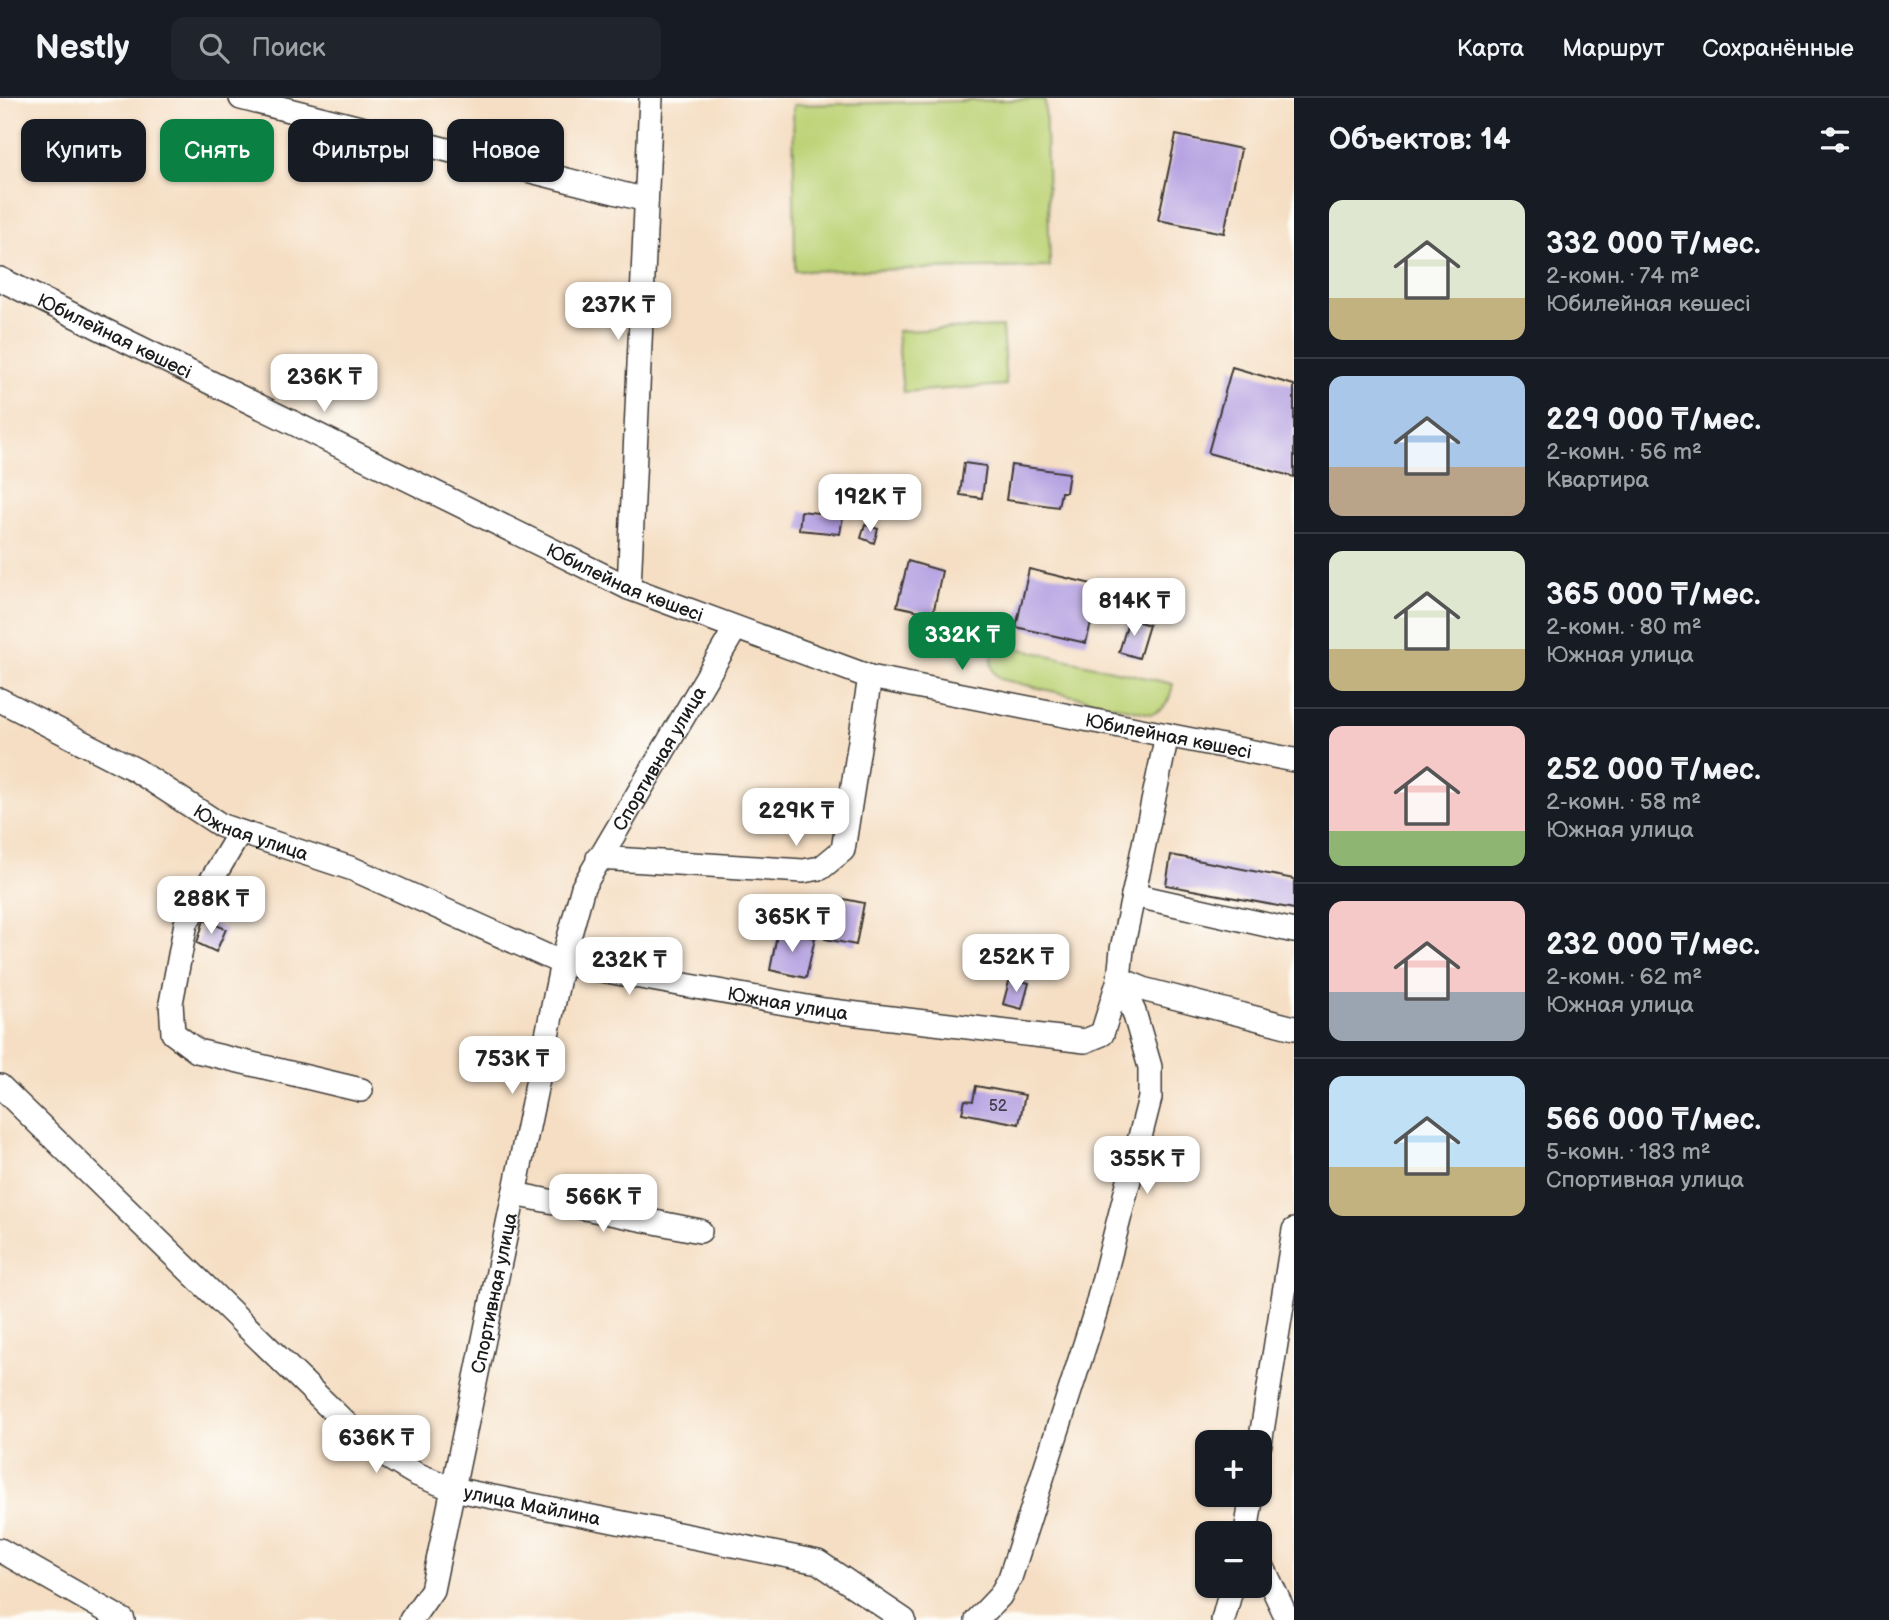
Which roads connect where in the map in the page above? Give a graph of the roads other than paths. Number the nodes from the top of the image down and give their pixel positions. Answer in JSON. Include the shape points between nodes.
{"nodes":[{"id":1,"x":241,"y":98,"type":"edge"},
{"id":2,"x":651,"y":98,"type":"edge"},
{"id":3,"x":646,"y":200,"type":"junction"},
{"id":4,"x":0,"y":279,"type":"edge"},
{"id":5,"x":629,"y":589,"type":"junction"},
{"id":6,"x":735,"y":629,"type":"junction"},
{"id":7,"x":870,"y":677,"type":"junction"},
{"id":8,"x":0,"y":701,"type":"edge"},
{"id":9,"x":1167,"y":735,"type":"junction"},
{"id":10,"x":1294,"y":760,"type":"edge"},
{"id":11,"x":240,"y":832,"type":"junction"},
{"id":12,"x":598,"y":858,"type":"junction"},
{"id":13,"x":1133,"y":895,"type":"junction"},
{"id":14,"x":1294,"y":931,"type":"edge"},
{"id":15,"x":562,"y":963,"type":"junction"},
{"id":16,"x":1119,"y":979,"type":"junction"},
{"id":17,"x":1294,"y":1028,"type":"edge"},
{"id":18,"x":1102,"y":1034,"type":"junction"},
{"id":19,"x":1143,"y":1043,"type":"junction"},
{"id":20,"x":0,"y":1087,"type":"edge"},
{"id":21,"x":361,"y":1090,"type":"dead end"},
{"id":22,"x":514,"y":1194,"type":"junction"},
{"id":23,"x":1294,"y":1230,"type":"edge"},
{"id":24,"x":700,"y":1231,"type":"dead end"},
{"id":25,"x":1262,"y":1430,"type":"edge"},
{"id":26,"x":453,"y":1489,"type":"junction"},
{"id":27,"x":0,"y":1550,"type":"edge"},
{"id":28,"x":1272,"y":1587,"type":"edge"},
{"id":29,"x":1229,"y":1598,"type":"edge"},
{"id":30,"x":420,"y":1615,"type":"edge"},
{"id":31,"x":1287,"y":1619,"type":"edge"},
{"id":32,"x":123,"y":1620,"type":"edge"},
{"id":33,"x":904,"y":1620,"type":"edge"},
{"id":34,"x":977,"y":1620,"type":"edge"},
{"id":35,"x":1223,"y":1620,"type":"edge"}],
"edges":[{"from":1,"to":3,"type":"street"},
{"from":2,"to":3,"type":"street"},
{"from":3,"to":5,"type":"street"},
{"from":4,"to":5,"type":"street","name":"Юбилейная көшесі"},
{"from":5,"to":6,"type":"street","name":"Юбилейная көшесі"},
{"from":6,"to":7,"type":"street","name":"Юбилейная көшесі"},
{"from":6,"to":12,"type":"street","name":"Спортивная улица"},
{"from":7,"to":9,"type":"street","name":"Юбилейная көшесі"},
{"from":7,"to":12,"type":"street","via":[[843,850],[821,868],[803,871]]},
{"from":8,"to":11,"type":"street","name":"Южная улица","via":[[136,770],[222,826]]},
{"from":9,"to":10,"type":"street","name":"Юбилейная көшесі"},
{"from":9,"to":13,"type":"street"},
{"from":11,"to":15,"type":"street","name":"Южная улица","via":[[353,869]]},
{"from":11,"to":21,"type":"street","via":[[186,923],[172,1003],[173,1033],[197,1051]]},
{"from":12,"to":15,"type":"street","name":"Спортивная улица","via":[[583,887]]},
{"from":13,"to":14,"type":"street"},
{"from":13,"to":16,"type":"street"},
{"from":15,"to":18,"type":"street","name":"Южная улица","via":[[824,1010],[1086,1041]]},
{"from":15,"to":22,"type":"street","name":"Спортивная улица"},
{"from":16,"to":17,"type":"street"},
{"from":16,"to":18,"type":"street"},
{"from":16,"to":19,"type":"street"},
{"from":18,"to":19,"type":"street"},
{"from":19,"to":34,"type":"street","via":[[1150,1067],[1150,1098],[1095,1313],[1010,1578]]},
{"from":20,"to":26,"type":"street","name":"улица Майлина","via":[[369,1446],[416,1474]]},
{"from":22,"to":24,"type":"street"},
{"from":22,"to":26,"type":"street","name":"Спортивная улица"},
{"from":23,"to":25,"type":"street"},
{"from":26,"to":30,"type":"street","name":"Спортивная улица","via":[[432,1590]]},
{"from":26,"to":33,"type":"street","name":"улица Майлина","via":[[818,1562]]},
{"from":27,"to":32,"type":"street"},
{"from":28,"to":31,"type":"street"},
{"from":29,"to":35,"type":"street"}]}
